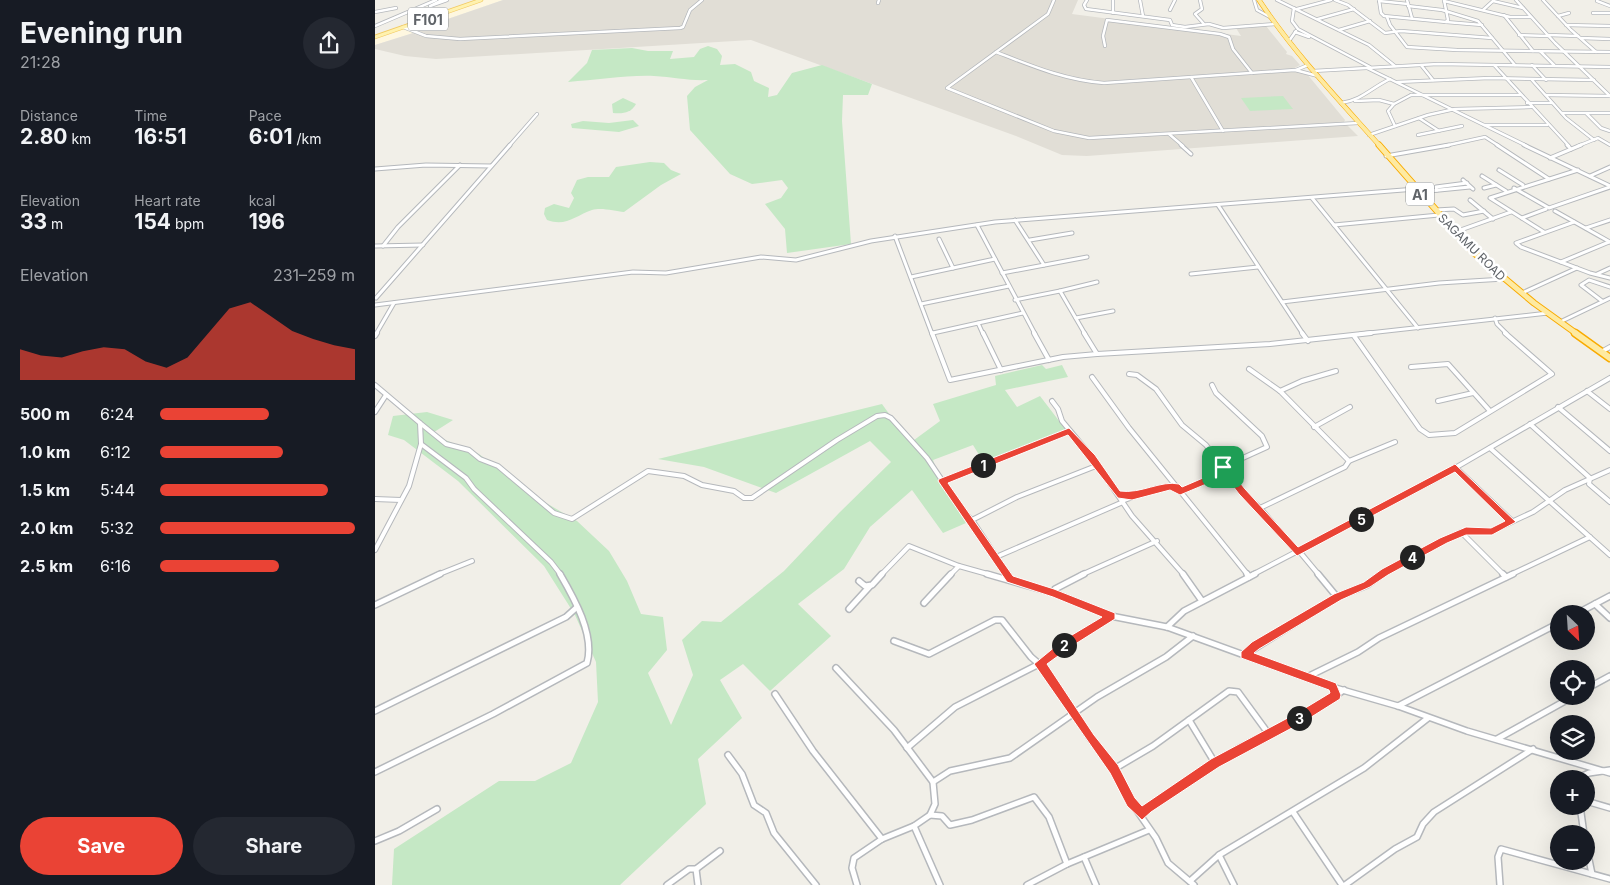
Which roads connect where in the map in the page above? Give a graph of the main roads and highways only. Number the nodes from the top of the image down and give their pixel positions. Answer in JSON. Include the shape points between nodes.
{"nodes":[{"id":1,"x":481,"y":0,"type":"edge"},
{"id":2,"x":1259,"y":0,"type":"edge"},
{"id":3,"x":375,"y":37,"type":"edge"},
{"id":4,"x":1610,"y":358,"type":"edge"}],
"edges":[{"from":1,"to":3,"type":"main road","number":"F101"},
{"from":2,"to":4,"type":"highway","name":"SAGAMU ROAD","number":"A1","via":[[1313,71],[1455,232],[1522,294]]}]}
